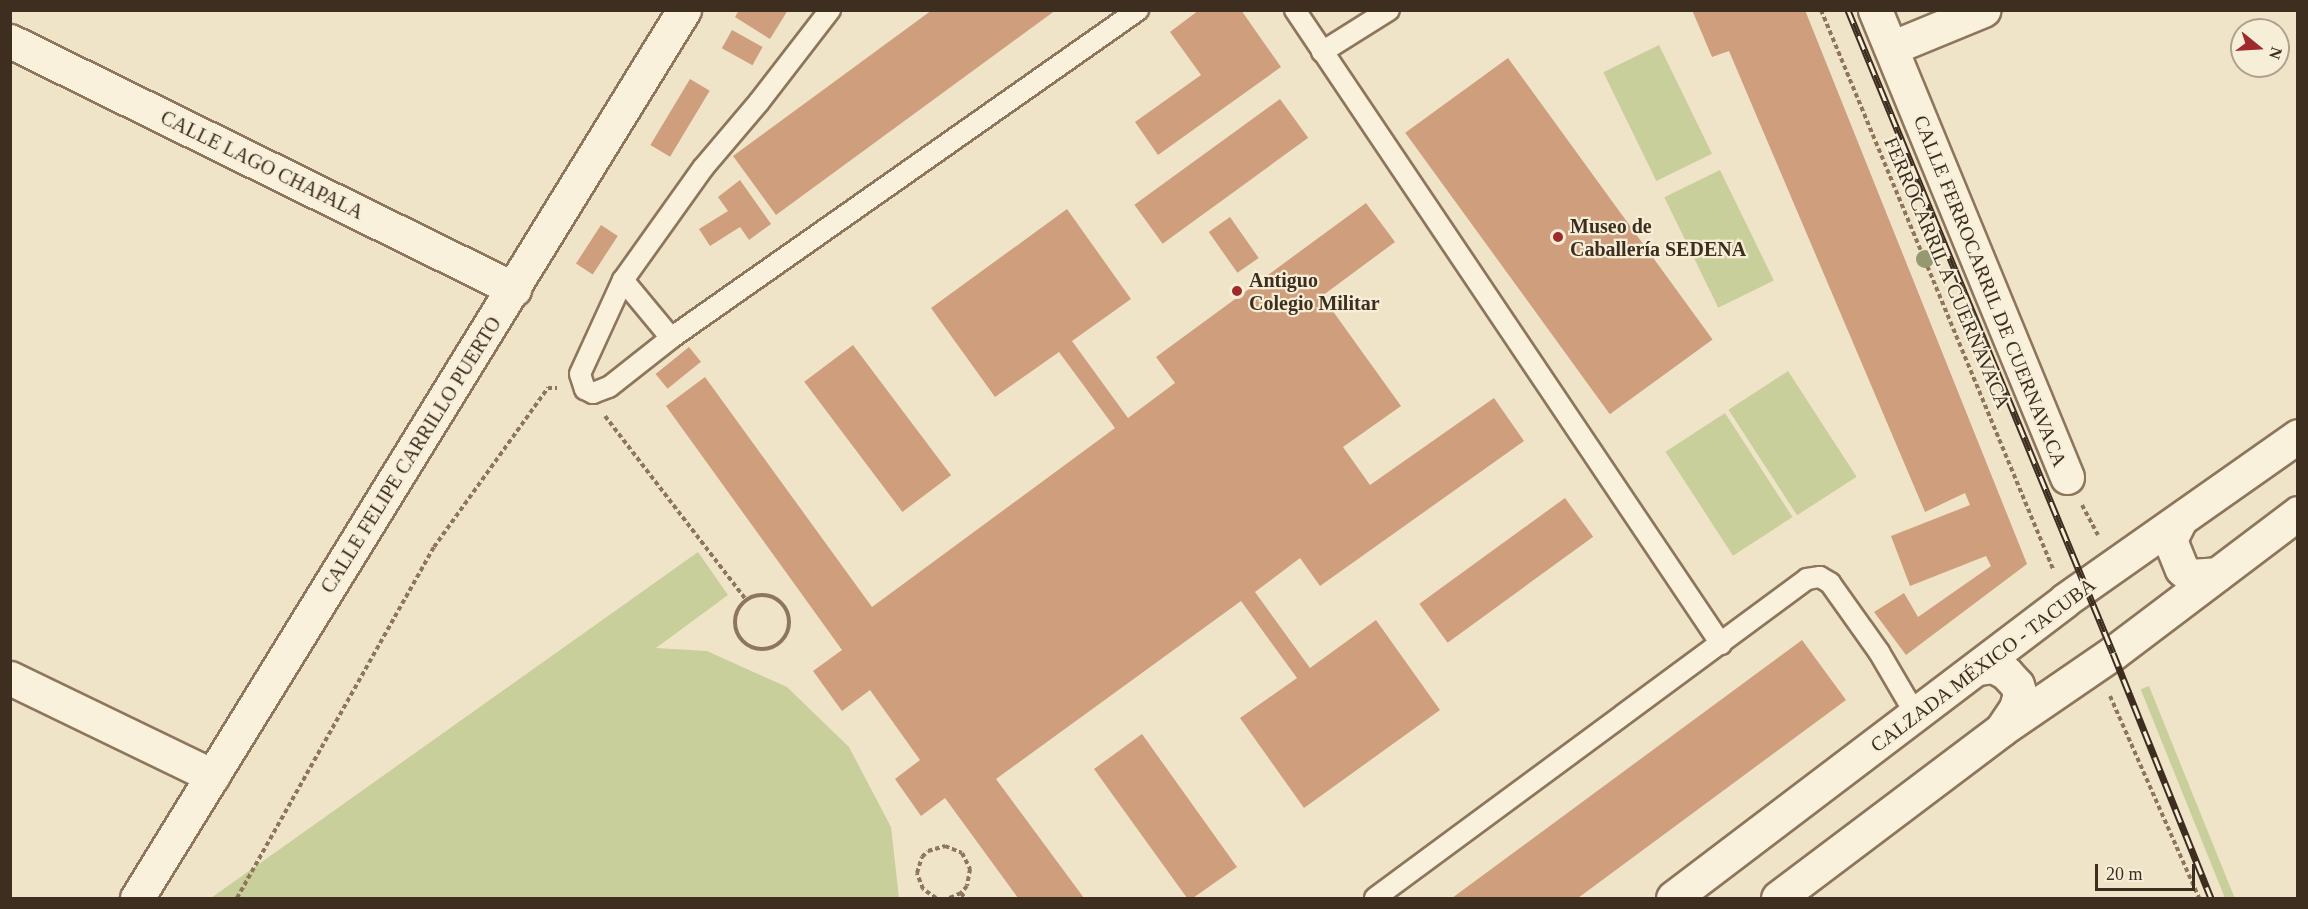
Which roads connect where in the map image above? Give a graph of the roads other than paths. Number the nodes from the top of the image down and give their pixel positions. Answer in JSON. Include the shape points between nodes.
{"nodes":[{"id":1,"x":684,"y":10,"type":"edge"},
{"id":2,"x":830,"y":10,"type":"edge"},
{"id":3,"x":1138,"y":10,"type":"edge"},
{"id":4,"x":1294,"y":10,"type":"edge"},
{"id":5,"x":1389,"y":10,"type":"edge"},
{"id":6,"x":1875,"y":10,"type":"edge"},
{"id":7,"x":1983,"y":10,"type":"edge"},
{"id":8,"x":10,"y":41,"type":"edge"},
{"id":9,"x":1891,"y":48,"type":"junction"},
{"id":10,"x":1322,"y":52,"type":"junction"},
{"id":11,"x":623,"y":280,"type":"junction"},
{"id":12,"x":514,"y":289,"type":"junction"},
{"id":13,"x":671,"y":338,"type":"junction"},
{"id":14,"x":2298,"y":436,"type":"edge"},
{"id":15,"x":2067,"y":477,"type":"road end"},
{"id":16,"x":2298,"y":513,"type":"edge"},
{"id":17,"x":2179,"y":522,"type":"junction"},
{"id":18,"x":2217,"y":574,"type":"junction"},
{"id":19,"x":1721,"y":644,"type":"junction"},
{"id":20,"x":1977,"y":668,"type":"junction"},
{"id":21,"x":10,"y":678,"type":"edge"},
{"id":22,"x":1916,"y":715,"type":"junction"},
{"id":23,"x":2002,"y":729,"type":"junction"},
{"id":24,"x":213,"y":777,"type":"junction"},
{"id":25,"x":137,"y":898,"type":"edge"},
{"id":26,"x":1375,"y":898,"type":"edge"},
{"id":27,"x":1673,"y":898,"type":"edge"},
{"id":28,"x":1778,"y":898,"type":"edge"}],
"edges":[{"from":1,"to":12,"type":"street","name":"CALLE FELIPE CARRILLO PUERTO"},
{"from":2,"to":11,"type":"lane","via":[[703,168]]},
{"from":3,"to":13,"type":"lane"},
{"from":4,"to":10,"type":"lane"},
{"from":5,"to":10,"type":"lane"},
{"from":6,"to":9,"type":"street","name":"CALLE FERROCARRIL DE CUERNAVACA"},
{"from":7,"to":9,"type":"street"},
{"from":8,"to":12,"type":"street","name":"CALLE LAGO CHAPALA"},
{"from":9,"to":15,"type":"street","name":"CALLE FERROCARRIL DE CUERNAVACA"},
{"from":10,"to":19,"type":"lane"},
{"from":11,"to":13,"type":"lane"},
{"from":11,"to":13,"type":"lane","via":[[580,374],[585,389],[593,393],[609,387]]},
{"from":12,"to":24,"type":"street","name":"CALLE FELIPE CARRILLO PUERTO"},
{"from":14,"to":17,"type":"street","name":"CALZADA MÉXICO - TACUBA"},
{"from":16,"to":18,"type":"street"},
{"from":17,"to":18,"type":"street","via":[[2170,540],[2182,569],[2190,576]]},
{"from":17,"to":20,"type":"street","name":"CALZADA MÉXICO - TACUBA"},
{"from":18,"to":23,"type":"street","via":[[2113,653]]},
{"from":19,"to":22,"type":"lane","via":[[1807,579],[1820,578],[1830,583],[1879,652]]},
{"from":19,"to":26,"type":"lane"},
{"from":20,"to":22,"type":"street","name":"CALZADA MÉXICO - TACUBA"},
{"from":20,"to":23,"type":"street","via":[[1993,666],[2017,685],[2020,694],[2016,708]]},
{"from":21,"to":24,"type":"street"},
{"from":22,"to":27,"type":"street","name":"CALZADA MÉXICO - TACUBA"},
{"from":23,"to":28,"type":"street"},
{"from":24,"to":25,"type":"street","name":"CALLE FELIPE CARRILLO PUERTO"}]}
